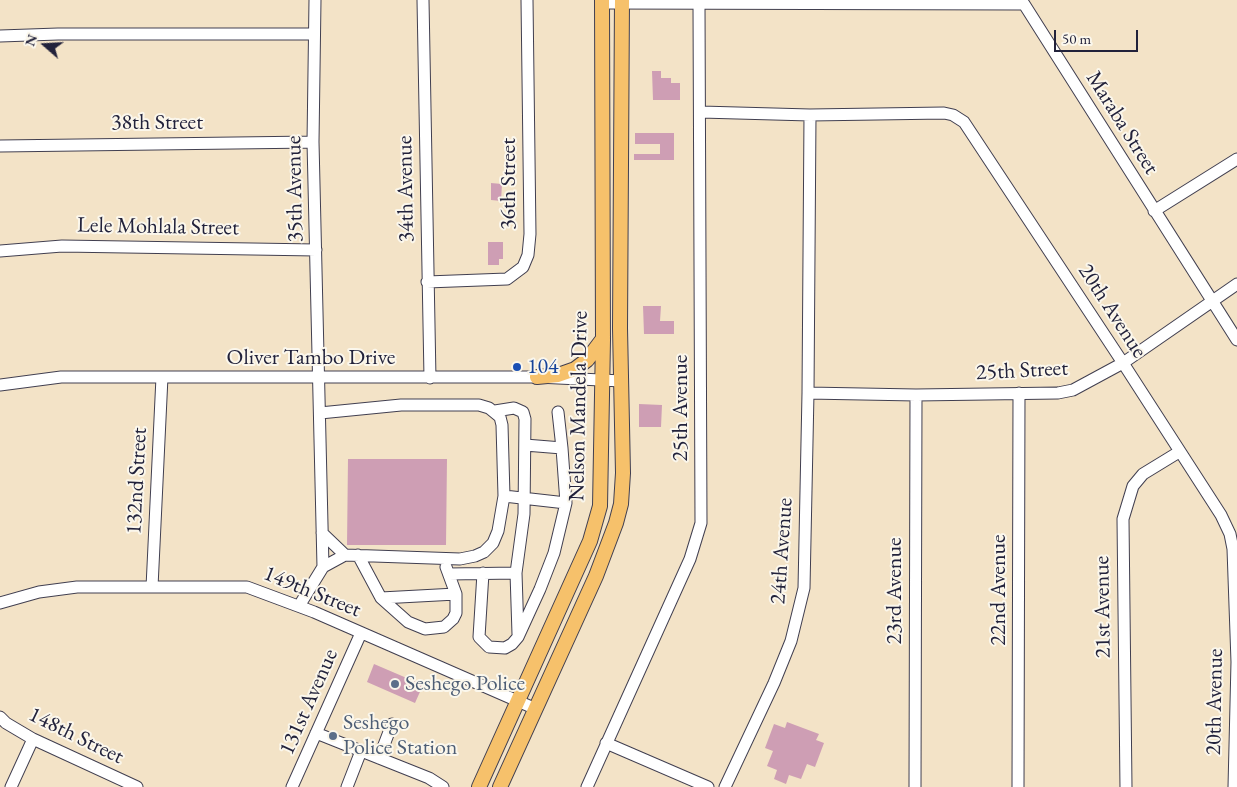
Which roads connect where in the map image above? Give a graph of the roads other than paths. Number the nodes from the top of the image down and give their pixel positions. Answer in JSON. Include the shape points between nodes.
{"nodes":[{"id":1,"x":315,"y":0,"type":"edge"},
{"id":2,"x":423,"y":0,"type":"edge"},
{"id":3,"x":527,"y":0,"type":"edge"},
{"id":4,"x":602,"y":2,"type":"edge"},
{"id":5,"x":622,"y":2,"type":"edge"},
{"id":6,"x":1024,"y":2,"type":"edge"},
{"id":7,"x":699,"y":5,"type":"junction"},
{"id":8,"x":313,"y":34,"type":"junction"},
{"id":9,"x":0,"y":36,"type":"edge"},
{"id":10,"x":700,"y":112,"type":"junction"},
{"id":11,"x":810,"y":115,"type":"junction"},
{"id":12,"x":313,"y":142,"type":"junction"},
{"id":13,"x":0,"y":146,"type":"edge"},
{"id":14,"x":1237,"y":159,"type":"edge"},
{"id":15,"x":1154,"y":211,"type":"junction"},
{"id":16,"x":316,"y":250,"type":"junction"},
{"id":17,"x":0,"y":251,"type":"edge"},
{"id":18,"x":427,"y":282,"type":"junction"},
{"id":19,"x":1237,"y":284,"type":"edge"},
{"id":20,"x":1213,"y":300,"type":"junction"},
{"id":21,"x":603,"y":340,"type":"junction"},
{"id":22,"x":1237,"y":340,"type":"edge"},
{"id":23,"x":1123,"y":363,"type":"junction"},
{"id":24,"x":162,"y":377,"type":"junction"},
{"id":25,"x":537,"y":377,"type":"junction"},
{"id":26,"x":318,"y":378,"type":"junction"},
{"id":27,"x":430,"y":378,"type":"junction"},
{"id":28,"x":602,"y":380,"type":"junction"},
{"id":29,"x":622,"y":381,"type":"junction"},
{"id":30,"x":0,"y":385,"type":"edge"},
{"id":31,"x":808,"y":393,"type":"junction"},
{"id":32,"x":1019,"y":393,"type":"junction"},
{"id":33,"x":916,"y":395,"type":"junction"},
{"id":34,"x":495,"y":411,"type":"junction"},
{"id":35,"x":558,"y":412,"type":"dead end"},
{"id":36,"x":320,"y":413,"type":"junction"},
{"id":37,"x":525,"y":445,"type":"junction"},
{"id":38,"x":562,"y":448,"type":"junction"},
{"id":39,"x":1179,"y":452,"type":"junction"},
{"id":40,"x":504,"y":496,"type":"junction"},
{"id":41,"x":524,"y":499,"type":"junction"},
{"id":42,"x":566,"y":503,"type":"junction"},
{"id":43,"x":322,"y":533,"type":"junction"},
{"id":44,"x":345,"y":555,"type":"junction"},
{"id":45,"x":358,"y":555,"type":"junction"},
{"id":46,"x":443,"y":558,"type":"junction"},
{"id":47,"x":323,"y":567,"type":"junction"},
{"id":48,"x":483,"y":573,"type":"junction"},
{"id":49,"x":516,"y":573,"type":"junction"},
{"id":50,"x":449,"y":574,"type":"junction"},
{"id":51,"x":152,"y":587,"type":"junction"},
{"id":52,"x":456,"y":594,"type":"junction"},
{"id":53,"x":381,"y":598,"type":"junction"},
{"id":54,"x":0,"y":603,"type":"edge"},
{"id":55,"x":299,"y":606,"type":"junction"},
{"id":56,"x":362,"y":633,"type":"junction"},
{"id":57,"x":518,"y":637,"type":"junction"},
{"id":58,"x":516,"y":701,"type":"junction"},
{"id":59,"x":536,"y":709,"type":"junction"},
{"id":60,"x":3,"y":720,"type":"edge"},
{"id":61,"x":392,"y":724,"type":"dead end"},
{"id":62,"x":316,"y":733,"type":"junction"},
{"id":63,"x":0,"y":734,"type":"edge"},
{"id":64,"x":33,"y":739,"type":"junction"},
{"id":65,"x":606,"y":743,"type":"junction"},
{"id":66,"x":361,"y":751,"type":"junction"},
{"id":67,"x":379,"y":758,"type":"junction"},
{"id":68,"x":11,"y":787,"type":"edge"},
{"id":69,"x":137,"y":787,"type":"edge"},
{"id":70,"x":292,"y":787,"type":"edge"},
{"id":71,"x":347,"y":787,"type":"edge"},
{"id":72,"x":443,"y":787,"type":"edge"},
{"id":73,"x":479,"y":787,"type":"edge"},
{"id":74,"x":500,"y":787,"type":"edge"},
{"id":75,"x":587,"y":787,"type":"edge"},
{"id":76,"x":708,"y":787,"type":"edge"},
{"id":77,"x":725,"y":787,"type":"edge"},
{"id":78,"x":915,"y":787,"type":"edge"},
{"id":79,"x":1018,"y":787,"type":"edge"},
{"id":80,"x":1126,"y":787,"type":"edge"},
{"id":81,"x":1234,"y":787,"type":"edge"}],
"edges":[{"from":1,"to":8,"type":"street","name":"35th Avenue"},
{"from":2,"to":18,"type":"street","name":"34th Avenue"},
{"from":3,"to":18,"type":"street","name":"36th Street","via":[[528,255],[523,267],[507,279]]},
{"from":4,"to":5,"type":"street","name":"Maraba Street"},
{"from":4,"to":21,"type":"main road","name":"Nelson Mandela Drive"},
{"from":5,"to":7,"type":"street","name":"Maraba Street"},
{"from":5,"to":29,"type":"main road","name":"Nelson Mandela Drive"},
{"from":6,"to":7,"type":"street","name":"Maraba Street"},
{"from":6,"to":15,"type":"street","name":"Maraba Street"},
{"from":7,"to":10,"type":"street","name":"25th Avenue"},
{"from":8,"to":9,"type":"street"},
{"from":8,"to":12,"type":"street","name":"35th Avenue"},
{"from":10,"to":11,"type":"street","name":"20th Avenue"},
{"from":10,"to":65,"type":"street","name":"25th Avenue","via":[[701,523],[690,559]]},
{"from":11,"to":23,"type":"street","name":"20th Avenue","via":[[944,114],[964,122]]},
{"from":11,"to":31,"type":"street","name":"24th Avenue"},
{"from":12,"to":13,"type":"street","name":"38th Street"},
{"from":12,"to":16,"type":"street","name":"35th Avenue"},
{"from":14,"to":15,"type":"street"},
{"from":15,"to":20,"type":"street","name":"Maraba Street"},
{"from":16,"to":17,"type":"street","name":"Lele Mohlala Street","via":[[72,246]]},
{"from":16,"to":26,"type":"street","name":"35th Avenue"},
{"from":18,"to":27,"type":"street","name":"34th Avenue"},
{"from":19,"to":20,"type":"street","name":"25th Street"},
{"from":20,"to":22,"type":"street","name":"Maraba Street"},
{"from":20,"to":23,"type":"street","name":"25th Street"},
{"from":21,"to":25,"type":"main road","via":[[575,369]]},
{"from":21,"to":28,"type":"main road","name":"Nelson Mandela Drive"},
{"from":23,"to":32,"type":"street","name":"25th Street","via":[[1073,390]]},
{"from":23,"to":39,"type":"street","name":"20th Avenue"},
{"from":24,"to":26,"type":"street","name":"Oliver Tambo Drive"},
{"from":24,"to":30,"type":"street","name":"Oliver Tambo Drive","via":[[61,377]]},
{"from":24,"to":51,"type":"street","name":"132nd Street"},
{"from":25,"to":27,"type":"street","name":"Oliver Tambo Drive"},
{"from":25,"to":28,"type":"street","name":"Oliver Tambo Drive"},
{"from":26,"to":27,"type":"street","name":"Oliver Tambo Drive"},
{"from":26,"to":36,"type":"street","name":"35th Avenue"},
{"from":28,"to":29,"type":"street","name":"Oliver Tambo Drive"},
{"from":28,"to":58,"type":"main road","name":"Nelson Mandela Drive","via":[[602,487],[596,526]]},
{"from":29,"to":59,"type":"main road","name":"Nelson Mandela Drive","via":[[623,487],[616,524]]},
{"from":31,"to":33,"type":"street","name":"25th Street"},
{"from":31,"to":77,"type":"street","name":"24th Avenue","via":[[804,588],[800,607],[774,683]]},
{"from":32,"to":33,"type":"street","name":"25th Street"},
{"from":32,"to":79,"type":"street","name":"22nd Avenue"},
{"from":33,"to":78,"type":"street","name":"23rd Avenue"},
{"from":34,"to":36,"type":"street","via":[[479,406],[421,405]]},
{"from":34,"to":37,"type":"street","via":[[511,408],[523,412]]},
{"from":34,"to":40,"type":"street","via":[[500,417],[503,432]]},
{"from":35,"to":38,"type":"street"},
{"from":36,"to":43,"type":"street","name":"35th Avenue"},
{"from":37,"to":38,"type":"street"},
{"from":37,"to":41,"type":"street"},
{"from":38,"to":42,"type":"street"},
{"from":39,"to":80,"type":"street","name":"21st Avenue","via":[[1143,474],[1133,486],[1123,520]]},
{"from":39,"to":81,"type":"street","name":"20th Avenue","via":[[1226,523],[1233,549],[1237,662]]},
{"from":40,"to":41,"type":"street"},
{"from":40,"to":46,"type":"street","via":[[498,531],[488,548],[475,556]]},
{"from":41,"to":42,"type":"street"},
{"from":41,"to":49,"type":"street"},
{"from":42,"to":57,"type":"street","via":[[554,553]]},
{"from":43,"to":44,"type":"street"},
{"from":43,"to":47,"type":"street","name":"35th Avenue"},
{"from":44,"to":45,"type":"street"},
{"from":44,"to":47,"type":"street"},
{"from":45,"to":46,"type":"street"},
{"from":45,"to":53,"type":"street"},
{"from":46,"to":50,"type":"street"},
{"from":47,"to":55,"type":"street"},
{"from":48,"to":49,"type":"street"},
{"from":48,"to":50,"type":"street"},
{"from":48,"to":57,"type":"street","via":[[479,637],[485,645],[497,649],[512,644]]},
{"from":49,"to":57,"type":"street"},
{"from":50,"to":52,"type":"street"},
{"from":51,"to":54,"type":"street","name":"149th Street","via":[[63,589]]},
{"from":51,"to":55,"type":"street","name":"149th Street","via":[[247,587]]},
{"from":52,"to":53,"type":"street"},
{"from":52,"to":53,"type":"street","via":[[453,619],[433,629],[408,622]]},
{"from":55,"to":56,"type":"street","name":"149th Street"},
{"from":56,"to":58,"type":"street","name":"149th Street"},
{"from":56,"to":62,"type":"street","name":"131st Avenue"},
{"from":58,"to":59,"type":"street","name":"149th Street"},
{"from":58,"to":73,"type":"main road","name":"Nelson Mandela Drive"},
{"from":59,"to":74,"type":"main road","name":"Nelson Mandela Drive"},
{"from":60,"to":63,"type":"street"},
{"from":60,"to":64,"type":"street","name":"148th Street"},
{"from":61,"to":67,"type":"street"},
{"from":62,"to":66,"type":"street"},
{"from":62,"to":70,"type":"street","name":"131st Avenue"},
{"from":64,"to":68,"type":"street"},
{"from":64,"to":69,"type":"street","name":"148th Street"},
{"from":65,"to":75,"type":"street","name":"25th Avenue"},
{"from":65,"to":76,"type":"street"},
{"from":66,"to":67,"type":"street"},
{"from":66,"to":71,"type":"street"},
{"from":67,"to":72,"type":"street"}]}
